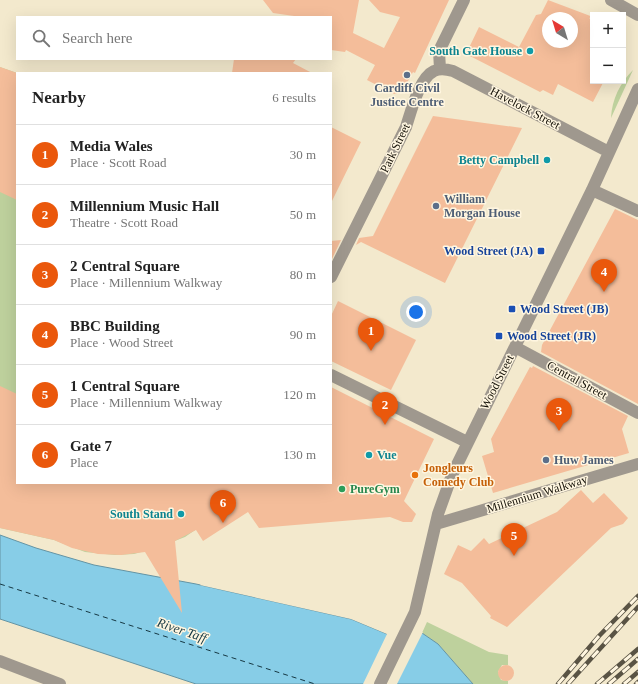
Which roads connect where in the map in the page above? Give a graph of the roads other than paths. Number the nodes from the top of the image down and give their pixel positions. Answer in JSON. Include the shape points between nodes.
{"nodes":[{"id":1,"x":464,"y":0,"type":"edge"},
{"id":2,"x":611,"y":0,"type":"edge"},
{"id":3,"x":638,"y":15,"type":"edge"},
{"id":4,"x":440,"y":69,"type":"junction"},
{"id":5,"x":638,"y":89,"type":"edge"},
{"id":6,"x":609,"y":152,"type":"junction"},
{"id":7,"x":592,"y":190,"type":"junction"},
{"id":8,"x":638,"y":211,"type":"edge"},
{"id":9,"x":332,"y":275,"type":"edge"},
{"id":10,"x":515,"y":346,"type":"junction"},
{"id":11,"x":332,"y":374,"type":"edge"},
{"id":12,"x":638,"y":413,"type":"edge"},
{"id":13,"x":467,"y":442,"type":"junction"},
{"id":14,"x":638,"y":464,"type":"edge"},
{"id":15,"x":436,"y":524,"type":"junction"},
{"id":16,"x":0,"y":661,"type":"edge"},
{"id":17,"x":60,"y":684,"type":"edge"},
{"id":18,"x":380,"y":684,"type":"edge"}],
"edges":[{"from":1,"to":4,"type":"street","via":[[439,51]]},
{"from":2,"to":3,"type":"street"},
{"from":4,"to":6,"type":"street","name":"Havelock Street","via":[[462,75]]},
{"from":4,"to":9,"type":"street","name":"Park Street","via":[[430,73],[413,103],[406,127]]},
{"from":5,"to":6,"type":"street","name":"Wood Street"},
{"from":6,"to":7,"type":"street","name":"Wood Street"},
{"from":7,"to":8,"type":"street"},
{"from":7,"to":10,"type":"street","name":"Wood Street"},
{"from":10,"to":12,"type":"street","name":"Central Street"},
{"from":10,"to":13,"type":"street","name":"Wood Street"},
{"from":11,"to":13,"type":"street"},
{"from":13,"to":15,"type":"street","name":"Wood Street","via":[[449,482]]},
{"from":14,"to":15,"type":"street","name":"Millennium Walkway"},
{"from":15,"to":18,"type":"street","name":"Wood Street","via":[[412,619]]},
{"from":16,"to":17,"type":"street"}]}
